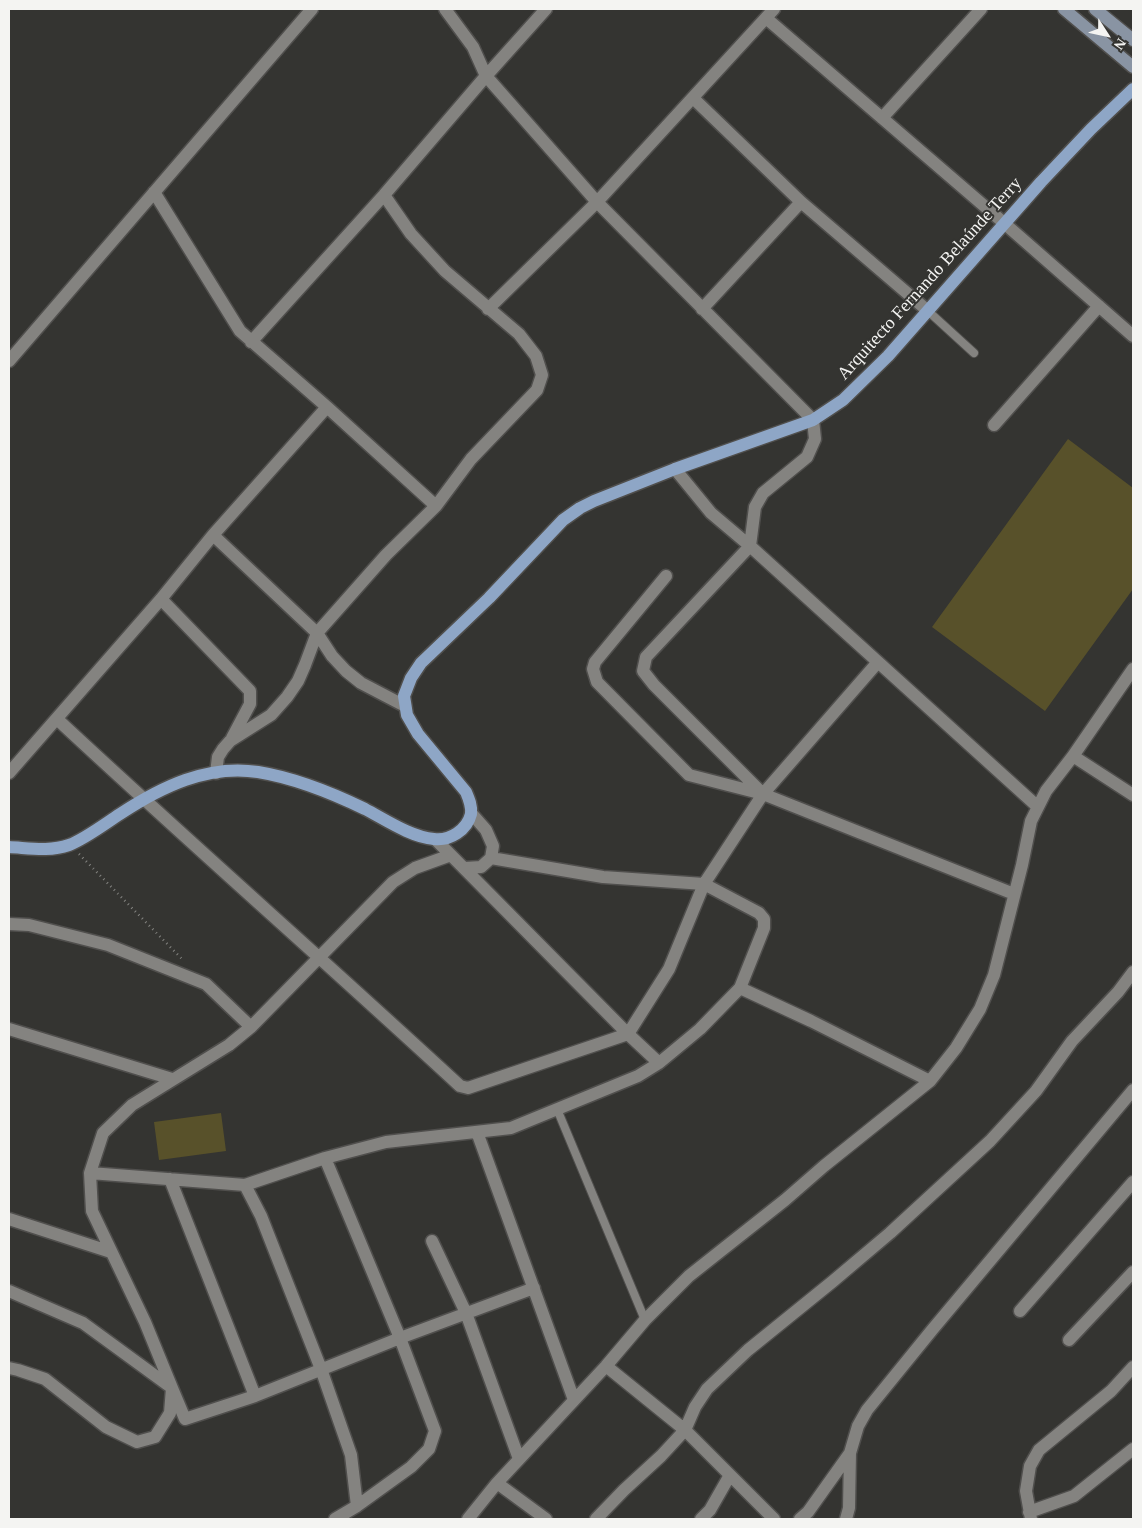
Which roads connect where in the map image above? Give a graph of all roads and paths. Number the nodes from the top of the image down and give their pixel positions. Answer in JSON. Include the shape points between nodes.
{"nodes":[{"id":1,"x":312,"y":9,"type":"edge"},
{"id":2,"x":445,"y":9,"type":"edge"},
{"id":3,"x":546,"y":9,"type":"edge"},
{"id":4,"x":980,"y":9,"type":"edge"},
{"id":5,"x":1064,"y":9,"type":"edge"},
{"id":6,"x":1095,"y":9,"type":"edge"},
{"id":7,"x":769,"y":13,"type":"edge"},
{"id":8,"x":1133,"y":40,"type":"edge"},
{"id":9,"x":1133,"y":67,"type":"edge"},
{"id":10,"x":486,"y":76,"type":"junction"},
{"id":11,"x":1133,"y":89,"type":"edge"},
{"id":12,"x":693,"y":98,"type":"junction"},
{"id":13,"x":882,"y":118,"type":"junction"},
{"id":14,"x":154,"y":192,"type":"junction"},
{"id":15,"x":384,"y":195,"type":"junction"},
{"id":16,"x":597,"y":202,"type":"junction"},
{"id":17,"x":801,"y":202,"type":"junction"},
{"id":18,"x":1004,"y":223,"type":"junction"},
{"id":19,"x":1099,"y":306,"type":"junction"},
{"id":20,"x":702,"y":308,"type":"junction"},
{"id":21,"x":488,"y":309,"type":"junction"},
{"id":22,"x":928,"y":311,"type":"junction"},
{"id":23,"x":1131,"y":331,"type":"edge"},
{"id":24,"x":251,"y":342,"type":"junction"},
{"id":25,"x":974,"y":353,"type":"dead end"},
{"id":26,"x":9,"y":361,"type":"edge"},
{"id":27,"x":327,"y":408,"type":"junction"},
{"id":28,"x":813,"y":420,"type":"junction"},
{"id":29,"x":994,"y":426,"type":"dead end"},
{"id":30,"x":675,"y":469,"type":"junction"},
{"id":31,"x":436,"y":506,"type":"junction"},
{"id":32,"x":213,"y":535,"type":"junction"},
{"id":33,"x":750,"y":546,"type":"junction"},
{"id":34,"x":666,"y":576,"type":"dead end"},
{"id":35,"x":162,"y":600,"type":"junction"},
{"id":36,"x":317,"y":633,"type":"junction"},
{"id":37,"x":878,"y":662,"type":"junction"},
{"id":38,"x":1133,"y":669,"type":"edge"},
{"id":39,"x":405,"y":706,"type":"junction"},
{"id":40,"x":57,"y":719,"type":"junction"},
{"id":41,"x":230,"y":741,"type":"junction"},
{"id":42,"x":1073,"y":756,"type":"junction"},
{"id":43,"x":9,"y":773,"type":"edge"},
{"id":44,"x":216,"y":773,"type":"junction"},
{"id":45,"x":763,"y":794,"type":"junction"},
{"id":46,"x":1133,"y":795,"type":"edge"},
{"id":47,"x":143,"y":799,"type":"junction"},
{"id":48,"x":1038,"y":807,"type":"junction"},
{"id":49,"x":471,"y":813,"type":"junction"},
{"id":50,"x":436,"y":840,"type":"junction"},
{"id":51,"x":70,"y":844,"type":"junction"},
{"id":52,"x":9,"y":847,"type":"edge"},
{"id":53,"x":450,"y":855,"type":"junction"},
{"id":54,"x":491,"y":858,"type":"junction"},
{"id":55,"x":465,"y":868,"type":"junction"},
{"id":56,"x":704,"y":884,"type":"junction"},
{"id":57,"x":1014,"y":894,"type":"junction"},
{"id":58,"x":9,"y":924,"type":"edge"},
{"id":59,"x":320,"y":957,"type":"junction"},
{"id":60,"x":186,"y":963,"type":"dead end"},
{"id":61,"x":1133,"y":972,"type":"edge"},
{"id":62,"x":740,"y":988,"type":"junction"},
{"id":63,"x":251,"y":1027,"type":"junction"},
{"id":64,"x":9,"y":1029,"type":"edge"},
{"id":65,"x":628,"y":1034,"type":"junction"},
{"id":66,"x":659,"y":1063,"type":"junction"},
{"id":67,"x":172,"y":1079,"type":"junction"},
{"id":68,"x":930,"y":1081,"type":"junction"},
{"id":69,"x":1133,"y":1090,"type":"edge"},
{"id":70,"x":557,"y":1109,"type":"junction"},
{"id":71,"x":476,"y":1132,"type":"junction"},
{"id":72,"x":326,"y":1158,"type":"junction"},
{"id":73,"x":90,"y":1172,"type":"junction"},
{"id":74,"x":170,"y":1179,"type":"junction"},
{"id":75,"x":1133,"y":1182,"type":"edge"},
{"id":76,"x":246,"y":1185,"type":"junction"},
{"id":77,"x":9,"y":1219,"type":"edge"},
{"id":78,"x":432,"y":1241,"type":"dead end"},
{"id":79,"x":111,"y":1252,"type":"junction"},
{"id":80,"x":1133,"y":1272,"type":"edge"},
{"id":81,"x":534,"y":1288,"type":"junction"},
{"id":82,"x":9,"y":1291,"type":"edge"},
{"id":83,"x":1020,"y":1310,"type":"dead end"},
{"id":84,"x":466,"y":1313,"type":"junction"},
{"id":85,"x":645,"y":1320,"type":"junction"},
{"id":86,"x":400,"y":1338,"type":"junction"},
{"id":87,"x":1069,"y":1340,"type":"dead end"},
{"id":88,"x":606,"y":1366,"type":"junction"},
{"id":89,"x":1133,"y":1367,"type":"edge"},
{"id":90,"x":9,"y":1368,"type":"edge"},
{"id":91,"x":321,"y":1369,"type":"junction"},
{"id":92,"x":172,"y":1388,"type":"junction"},
{"id":93,"x":254,"y":1396,"type":"junction"},
{"id":94,"x":574,"y":1400,"type":"junction"},
{"id":95,"x":685,"y":1430,"type":"junction"},
{"id":96,"x":1133,"y":1449,"type":"edge"},
{"id":97,"x":850,"y":1453,"type":"junction"},
{"id":98,"x":519,"y":1460,"type":"junction"},
{"id":99,"x":730,"y":1475,"type":"junction"},
{"id":100,"x":497,"y":1483,"type":"junction"},
{"id":101,"x":357,"y":1506,"type":"junction"},
{"id":102,"x":1030,"y":1515,"type":"edge"},
{"id":103,"x":335,"y":1519,"type":"edge"},
{"id":104,"x":468,"y":1519,"type":"edge"},
{"id":105,"x":546,"y":1519,"type":"edge"},
{"id":106,"x":596,"y":1519,"type":"edge"},
{"id":107,"x":701,"y":1519,"type":"edge"},
{"id":108,"x":774,"y":1519,"type":"edge"},
{"id":109,"x":800,"y":1519,"type":"edge"},
{"id":110,"x":846,"y":1519,"type":"edge"}],
"edges":[{"from":1,"to":14,"type":"street"},
{"from":2,"to":10,"type":"street","via":[[473,47]]},
{"from":3,"to":10,"type":"street"},
{"from":4,"to":13,"type":"street"},
{"from":5,"to":9,"type":"street"},
{"from":6,"to":8,"type":"street"},
{"from":7,"to":12,"type":"street"},
{"from":7,"to":13,"type":"street"},
{"from":10,"to":15,"type":"street"},
{"from":10,"to":16,"type":"street"},
{"from":11,"to":18,"type":"main road","name":"Arquitecto Fernando Belaúnde Terry","via":[[1091,129]]},
{"from":12,"to":16,"type":"street"},
{"from":12,"to":17,"type":"street"},
{"from":13,"to":18,"type":"street"},
{"from":14,"to":24,"type":"street","via":[[240,331]]},
{"from":14,"to":26,"type":"street"},
{"from":15,"to":21,"type":"street","via":[[411,234],[445,271]]},
{"from":15,"to":24,"type":"street"},
{"from":16,"to":20,"type":"street"},
{"from":16,"to":21,"type":"street"},
{"from":17,"to":20,"type":"street"},
{"from":17,"to":22,"type":"street"},
{"from":18,"to":19,"type":"street"},
{"from":18,"to":22,"type":"main road","name":"Arquitecto Fernando Belaúnde Terry"},
{"from":19,"to":23,"type":"street"},
{"from":19,"to":29,"type":"street"},
{"from":20,"to":28,"type":"street"},
{"from":21,"to":31,"type":"street","via":[[519,334],[536,356],[542,375],[537,390],[471,459]]},
{"from":22,"to":25,"type":"lane"},
{"from":22,"to":28,"type":"main road","name":"Arquitecto Fernando Belaúnde Terry","via":[[862,383],[844,400]]},
{"from":24,"to":27,"type":"street"},
{"from":27,"to":31,"type":"street"},
{"from":27,"to":32,"type":"street"},
{"from":28,"to":30,"type":"main road","name":"Arquitecto Fernando Belaúnde Terry"},
{"from":28,"to":33,"type":"street","via":[[815,439],[807,457],[763,494],[755,507]]},
{"from":30,"to":33,"type":"street","via":[[711,512]]},
{"from":30,"to":39,"type":"main road","name":"Arquitecto Fernando Belaúnde Terry","via":[[594,500],[563,520],[421,663],[404,696]]},
{"from":31,"to":36,"type":"street","via":[[386,555]]},
{"from":32,"to":35,"type":"street"},
{"from":32,"to":36,"type":"street"},
{"from":33,"to":37,"type":"street"},
{"from":33,"to":45,"type":"street","via":[[646,657],[643,672]]},
{"from":34,"to":45,"type":"street","via":[[596,662],[593,669],[597,682],[689,776]]},
{"from":35,"to":40,"type":"street"},
{"from":35,"to":41,"type":"street","via":[[250,691],[250,704]]},
{"from":36,"to":39,"type":"street","via":[[346,671],[361,683]]},
{"from":36,"to":41,"type":"street","via":[[298,681],[286,697],[271,715]]},
{"from":37,"to":45,"type":"street"},
{"from":37,"to":48,"type":"street"},
{"from":38,"to":42,"type":"street"},
{"from":39,"to":49,"type":"main road","via":[[418,734],[466,792]]},
{"from":40,"to":43,"type":"street"},
{"from":40,"to":47,"type":"street"},
{"from":41,"to":44,"type":"street","via":[[218,757]]},
{"from":42,"to":46,"type":"street"},
{"from":42,"to":48,"type":"street"},
{"from":44,"to":47,"type":"main road","via":[[172,785]]},
{"from":44,"to":50,"type":"main road","via":[[256,772],[282,776],[351,803],[422,837]]},
{"from":45,"to":56,"type":"street"},
{"from":45,"to":57,"type":"street"},
{"from":47,"to":51,"type":"main road"},
{"from":47,"to":59,"type":"street"},
{"from":48,"to":57,"type":"street","via":[[1031,821]]},
{"from":49,"to":50,"type":"main road","via":[[465,828],[451,837]]},
{"from":49,"to":54,"type":"street","via":[[486,830],[493,846]]},
{"from":50,"to":53,"type":"street"},
{"from":51,"to":52,"type":"main road","via":[[50,850]]},
{"from":51,"to":60,"type":"path"},
{"from":53,"to":55,"type":"street"},
{"from":53,"to":59,"type":"street","via":[[415,868],[393,882]]},
{"from":54,"to":55,"type":"street","via":[[481,866]]},
{"from":54,"to":56,"type":"street","via":[[603,877]]},
{"from":55,"to":65,"type":"street"},
{"from":56,"to":62,"type":"street","via":[[759,913],[764,919],[764,928]]},
{"from":56,"to":65,"type":"street","via":[[669,969]]},
{"from":57,"to":68,"type":"street","via":[[994,975],[980,1009],[956,1048]]},
{"from":58,"to":63,"type":"street","via":[[108,945],[206,984]]},
{"from":59,"to":63,"type":"street"},
{"from":59,"to":65,"type":"street","via":[[460,1086],[468,1088]]},
{"from":61,"to":95,"type":"street","via":[[1072,1042],[1036,1091],[990,1141],[890,1233],[748,1350],[707,1389]]},
{"from":62,"to":66,"type":"street","via":[[700,1030]]},
{"from":62,"to":68,"type":"street"},
{"from":63,"to":67,"type":"street"},
{"from":64,"to":67,"type":"street"},
{"from":65,"to":66,"type":"street"},
{"from":66,"to":70,"type":"street","via":[[638,1076]]},
{"from":67,"to":73,"type":"street","via":[[132,1104],[103,1133]]},
{"from":68,"to":85,"type":"street","via":[[689,1276]]},
{"from":69,"to":97,"type":"street","via":[[867,1410]]},
{"from":70,"to":71,"type":"street","via":[[511,1128]]},
{"from":70,"to":85,"type":"lane"},
{"from":71,"to":72,"type":"street","via":[[386,1142]]},
{"from":71,"to":81,"type":"street"},
{"from":72,"to":76,"type":"street"},
{"from":72,"to":86,"type":"street"},
{"from":73,"to":74,"type":"street"},
{"from":73,"to":79,"type":"street","via":[[92,1211]]},
{"from":74,"to":76,"type":"street"},
{"from":74,"to":93,"type":"street"},
{"from":75,"to":83,"type":"street"},
{"from":76,"to":91,"type":"street"},
{"from":77,"to":79,"type":"street"},
{"from":78,"to":84,"type":"street"},
{"from":79,"to":92,"type":"street"},
{"from":80,"to":87,"type":"street"},
{"from":81,"to":84,"type":"street"},
{"from":81,"to":94,"type":"street"},
{"from":82,"to":92,"type":"street","via":[[83,1323]]},
{"from":84,"to":86,"type":"street"},
{"from":84,"to":98,"type":"street"},
{"from":85,"to":88,"type":"street"},
{"from":86,"to":91,"type":"street"},
{"from":86,"to":101,"type":"street","via":[[435,1432],[429,1449],[411,1467]]},
{"from":88,"to":94,"type":"street"},
{"from":88,"to":95,"type":"street"},
{"from":89,"to":102,"type":"street","via":[[1111,1391],[1039,1450],[1030,1466],[1026,1491]]},
{"from":90,"to":92,"type":"street","via":[[45,1379],[106,1427],[137,1442],[154,1437],[170,1413]]},
{"from":91,"to":93,"type":"street"},
{"from":91,"to":101,"type":"street","via":[[350,1455]]},
{"from":92,"to":93,"type":"street","via":[[185,1420]]},
{"from":94,"to":98,"type":"street"},
{"from":95,"to":99,"type":"street"},
{"from":95,"to":106,"type":"street"},
{"from":96,"to":102,"type":"street","via":[[1074,1496]]},
{"from":97,"to":109,"type":"street"},
{"from":97,"to":110,"type":"street"},
{"from":98,"to":100,"type":"street"},
{"from":99,"to":107,"type":"street","via":[[710,1510]]},
{"from":99,"to":108,"type":"street"},
{"from":100,"to":104,"type":"street"},
{"from":100,"to":105,"type":"street"},
{"from":101,"to":103,"type":"street"}]}
